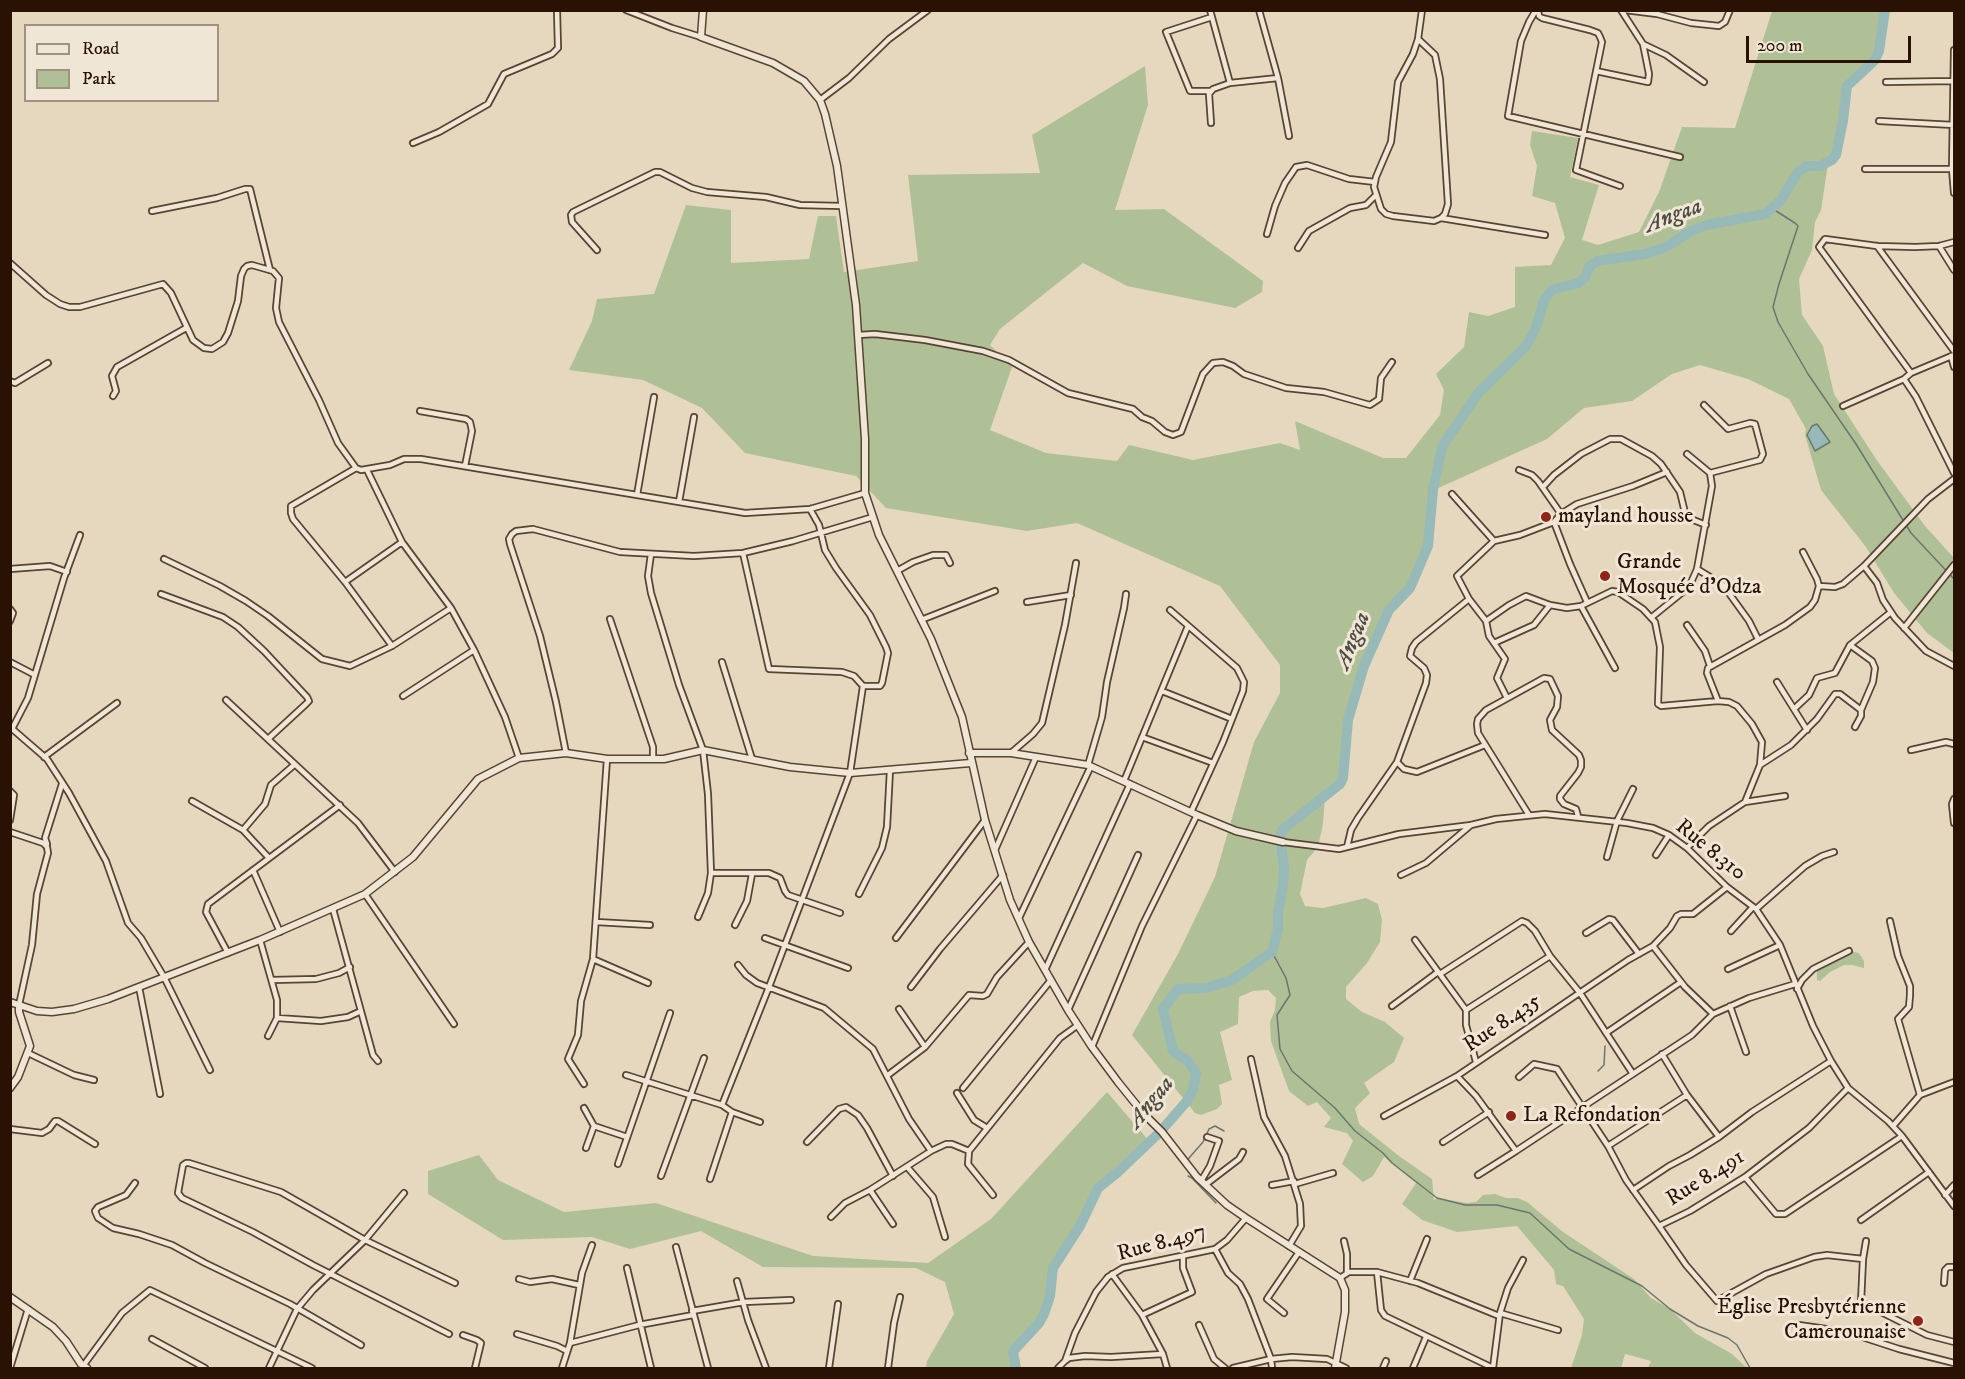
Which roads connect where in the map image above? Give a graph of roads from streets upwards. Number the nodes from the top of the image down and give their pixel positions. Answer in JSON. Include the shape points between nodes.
{"nodes":[{"id":1,"x":557,"y":10,"type":"edge"},
{"id":2,"x":626,"y":10,"type":"edge"},
{"id":3,"x":704,"y":10,"type":"edge"},
{"id":4,"x":928,"y":10,"type":"edge"},
{"id":5,"x":1210,"y":10,"type":"edge"},
{"id":6,"x":1259,"y":10,"type":"edge"},
{"id":7,"x":1422,"y":10,"type":"edge"},
{"id":8,"x":1537,"y":10,"type":"edge"},
{"id":9,"x":1623,"y":10,"type":"edge"},
{"id":10,"x":1730,"y":10,"type":"edge"},
{"id":11,"x":1212,"y":18,"type":"junction"},
{"id":12,"x":701,"y":37,"type":"junction"},
{"id":13,"x":1418,"y":39,"type":"junction"},
{"id":14,"x":1643,"y":44,"type":"junction"},
{"id":15,"x":1954,"y":50,"type":"edge"},
{"id":16,"x":1596,"y":71,"type":"junction"},
{"id":17,"x":1278,"y":78,"type":"junction"},
{"id":18,"x":1886,"y":81,"type":"dead end"},
{"id":19,"x":1704,"y":82,"type":"dead end"},
{"id":20,"x":1230,"y":83,"type":"junction"},
{"id":21,"x":1953,"y":84,"type":"edge"},
{"id":22,"x":1210,"y":91,"type":"junction"},
{"id":23,"x":820,"y":100,"type":"junction"},
{"id":24,"x":1879,"y":121,"type":"dead end"},
{"id":25,"x":1211,"y":123,"type":"dead end"},
{"id":26,"x":1954,"y":125,"type":"edge"},
{"id":27,"x":1582,"y":134,"type":"junction"},
{"id":28,"x":1289,"y":136,"type":"dead end"},
{"id":29,"x":413,"y":143,"type":"dead end"},
{"id":30,"x":1680,"y":157,"type":"dead end"},
{"id":31,"x":1865,"y":169,"type":"dead end"},
{"id":32,"x":1953,"y":169,"type":"edge"},
{"id":33,"x":1375,"y":182,"type":"junction"},
{"id":34,"x":1620,"y":186,"type":"dead end"},
{"id":35,"x":1954,"y":193,"type":"edge"},
{"id":36,"x":1376,"y":195,"type":"junction"},
{"id":37,"x":842,"y":206,"type":"junction"},
{"id":38,"x":152,"y":212,"type":"dead end"},
{"id":39,"x":1440,"y":218,"type":"junction"},
{"id":40,"x":1267,"y":234,"type":"dead end"},
{"id":41,"x":1545,"y":235,"type":"dead end"},
{"id":42,"x":1954,"y":242,"type":"edge"},
{"id":43,"x":1877,"y":246,"type":"junction"},
{"id":44,"x":1939,"y":246,"type":"junction"},
{"id":45,"x":1298,"y":248,"type":"dead end"},
{"id":46,"x":597,"y":250,"type":"dead end"},
{"id":47,"x":10,"y":263,"type":"edge"},
{"id":48,"x":270,"y":270,"type":"junction"},
{"id":49,"x":1954,"y":270,"type":"edge"},
{"id":50,"x":186,"y":328,"type":"junction"},
{"id":51,"x":858,"y":335,"type":"junction"},
{"id":52,"x":1954,"y":354,"type":"edge"},
{"id":53,"x":1392,"y":362,"type":"dead end"},
{"id":54,"x":48,"y":363,"type":"dead end"},
{"id":55,"x":1954,"y":366,"type":"edge"},
{"id":56,"x":1911,"y":373,"type":"junction"},
{"id":57,"x":1904,"y":379,"type":"junction"},
{"id":58,"x":10,"y":381,"type":"edge"},
{"id":59,"x":113,"y":396,"type":"dead end"},
{"id":60,"x":654,"y":397,"type":"dead end"},
{"id":61,"x":1704,"y":405,"type":"dead end"},
{"id":62,"x":1843,"y":406,"type":"dead end"},
{"id":63,"x":420,"y":411,"type":"dead end"},
{"id":64,"x":694,"y":417,"type":"dead end"},
{"id":65,"x":1687,"y":454,"type":"dead end"},
{"id":66,"x":465,"y":466,"type":"junction"},
{"id":67,"x":356,"y":468,"type":"junction"},
{"id":68,"x":367,"y":470,"type":"junction"},
{"id":69,"x":1519,"y":470,"type":"dead end"},
{"id":70,"x":1667,"y":472,"type":"junction"},
{"id":71,"x":1710,"y":473,"type":"junction"},
{"id":72,"x":1954,"y":473,"type":"edge"},
{"id":73,"x":1954,"y":479,"type":"edge"},
{"id":74,"x":1543,"y":487,"type":"junction"},
{"id":75,"x":866,"y":493,"type":"junction"},
{"id":76,"x":1452,"y":494,"type":"dead end"},
{"id":77,"x":638,"y":495,"type":"junction"},
{"id":78,"x":679,"y":502,"type":"junction"},
{"id":79,"x":810,"y":509,"type":"junction"},
{"id":80,"x":1561,"y":514,"type":"junction"},
{"id":81,"x":873,"y":517,"type":"junction"},
{"id":82,"x":1554,"y":522,"type":"junction"},
{"id":83,"x":1706,"y":525,"type":"junction"},
{"id":84,"x":820,"y":532,"type":"junction"},
{"id":85,"x":81,"y":535,"type":"dead end"},
{"id":86,"x":1494,"y":541,"type":"junction"},
{"id":87,"x":402,"y":542,"type":"junction"},
{"id":88,"x":1803,"y":552,"type":"dead end"},
{"id":89,"x":743,"y":553,"type":"junction"},
{"id":90,"x":651,"y":555,"type":"junction"},
{"id":91,"x":164,"y":559,"type":"dead end"},
{"id":92,"x":950,"y":563,"type":"dead end"},
{"id":93,"x":1076,"y":563,"type":"dead end"},
{"id":94,"x":1864,"y":566,"type":"junction"},
{"id":95,"x":1953,"y":567,"type":"edge"},
{"id":96,"x":10,"y":569,"type":"edge"},
{"id":97,"x":1697,"y":569,"type":"junction"},
{"id":98,"x":897,"y":571,"type":"junction"},
{"id":99,"x":67,"y":572,"type":"junction"},
{"id":100,"x":345,"y":582,"type":"junction"},
{"id":101,"x":1819,"y":586,"type":"junction"},
{"id":102,"x":995,"y":591,"type":"dead end"},
{"id":103,"x":161,"y":594,"type":"dead end"},
{"id":104,"x":1126,"y":594,"type":"dead end"},
{"id":105,"x":1071,"y":595,"type":"junction"},
{"id":106,"x":1469,"y":599,"type":"junction"},
{"id":107,"x":1027,"y":602,"type":"dead end"},
{"id":108,"x":1587,"y":602,"type":"junction"},
{"id":109,"x":1550,"y":605,"type":"junction"},
{"id":110,"x":1581,"y":606,"type":"junction"},
{"id":111,"x":451,"y":608,"type":"junction"},
{"id":112,"x":10,"y":609,"type":"edge"},
{"id":113,"x":1170,"y":610,"type":"dead end"},
{"id":114,"x":1891,"y":612,"type":"junction"},
{"id":115,"x":1652,"y":617,"type":"junction"},
{"id":116,"x":610,"y":619,"type":"dead end"},
{"id":117,"x":921,"y":620,"type":"junction"},
{"id":118,"x":10,"y":621,"type":"edge"},
{"id":119,"x":1486,"y":621,"type":"junction"},
{"id":120,"x":1687,"y":625,"type":"dead end"},
{"id":121,"x":1188,"y":626,"type":"junction"},
{"id":122,"x":1904,"y":628,"type":"junction"},
{"id":123,"x":1758,"y":639,"type":"junction"},
{"id":124,"x":1494,"y":643,"type":"junction"},
{"id":125,"x":1850,"y":645,"type":"junction"},
{"id":126,"x":392,"y":646,"type":"junction"},
{"id":127,"x":474,"y":650,"type":"junction"},
{"id":128,"x":10,"y":662,"type":"edge"},
{"id":129,"x":722,"y":662,"type":"dead end"},
{"id":130,"x":1710,"y":666,"type":"junction"},
{"id":131,"x":1954,"y":666,"type":"edge"},
{"id":132,"x":1615,"y":668,"type":"dead end"},
{"id":133,"x":36,"y":675,"type":"junction"},
{"id":134,"x":1777,"y":682,"type":"dead end"},
{"id":135,"x":863,"y":686,"type":"junction"},
{"id":136,"x":1162,"y":691,"type":"junction"},
{"id":137,"x":403,"y":696,"type":"dead end"},
{"id":138,"x":1507,"y":698,"type":"junction"},
{"id":139,"x":226,"y":700,"type":"dead end"},
{"id":140,"x":1718,"y":701,"type":"junction"},
{"id":141,"x":117,"y":703,"type":"dead end"},
{"id":142,"x":1794,"y":709,"type":"junction"},
{"id":143,"x":1861,"y":710,"type":"junction"},
{"id":144,"x":1232,"y":719,"type":"junction"},
{"id":145,"x":1855,"y":727,"type":"dead end"},
{"id":146,"x":11,"y":728,"type":"edge"},
{"id":147,"x":1807,"y":730,"type":"junction"},
{"id":148,"x":1142,"y":737,"type":"junction"},
{"id":149,"x":268,"y":739,"type":"junction"},
{"id":150,"x":1954,"y":744,"type":"edge"},
{"id":151,"x":1485,"y":745,"type":"junction"},
{"id":152,"x":704,"y":750,"type":"junction"},
{"id":153,"x":1911,"y":750,"type":"dead end"},
{"id":154,"x":566,"y":753,"type":"junction"},
{"id":155,"x":969,"y":753,"type":"junction"},
{"id":156,"x":1011,"y":753,"type":"junction"},
{"id":157,"x":44,"y":757,"type":"junction"},
{"id":158,"x":1036,"y":757,"type":"junction"},
{"id":159,"x":519,"y":758,"type":"junction"},
{"id":160,"x":607,"y":759,"type":"junction"},
{"id":161,"x":653,"y":759,"type":"junction"},
{"id":162,"x":752,"y":759,"type":"junction"},
{"id":163,"x":1396,"y":762,"type":"junction"},
{"id":164,"x":971,"y":763,"type":"junction"},
{"id":165,"x":1213,"y":763,"type":"junction"},
{"id":166,"x":294,"y":765,"type":"junction"},
{"id":167,"x":1089,"y":765,"type":"junction"},
{"id":168,"x":1760,"y":765,"type":"junction"},
{"id":169,"x":890,"y":770,"type":"junction"},
{"id":170,"x":850,"y":773,"type":"junction"},
{"id":171,"x":62,"y":783,"type":"junction"},
{"id":172,"x":1127,"y":783,"type":"junction"},
{"id":173,"x":1633,"y":789,"type":"dead end"},
{"id":174,"x":10,"y":791,"type":"edge"},
{"id":175,"x":1785,"y":795,"type":"dead end"},
{"id":176,"x":1954,"y":799,"type":"edge"},
{"id":177,"x":192,"y":801,"type":"dead end"},
{"id":178,"x":1745,"y":802,"type":"junction"},
{"id":179,"x":340,"y":805,"type":"junction"},
{"id":180,"x":1194,"y":814,"type":"junction"},
{"id":181,"x":1529,"y":815,"type":"junction"},
{"id":182,"x":1578,"y":816,"type":"junction"},
{"id":183,"x":10,"y":820,"type":"edge"},
{"id":184,"x":985,"y":820,"type":"junction"},
{"id":185,"x":1617,"y":821,"type":"junction"},
{"id":186,"x":1954,"y":823,"type":"edge"},
{"id":187,"x":1471,"y":825,"type":"junction"},
{"id":188,"x":243,"y":830,"type":"junction"},
{"id":189,"x":10,"y":831,"type":"edge"},
{"id":190,"x":1669,"y":835,"type":"junction"},
{"id":191,"x":1283,"y":842,"type":"joint"},
{"id":192,"x":47,"y":847,"type":"junction"},
{"id":193,"x":1347,"y":848,"type":"junction"},
{"id":194,"x":1687,"y":848,"type":"junction"},
{"id":195,"x":995,"y":850,"type":"junction"},
{"id":196,"x":1834,"y":852,"type":"dead end"},
{"id":197,"x":1138,"y":855,"type":"dead end"},
{"id":198,"x":1656,"y":855,"type":"dead end"},
{"id":199,"x":1607,"y":857,"type":"dead end"},
{"id":200,"x":268,"y":858,"type":"junction"},
{"id":201,"x":253,"y":870,"type":"junction"},
{"id":202,"x":395,"y":872,"type":"junction"},
{"id":203,"x":711,"y":873,"type":"junction"},
{"id":204,"x":752,"y":874,"type":"junction"},
{"id":205,"x":1003,"y":875,"type":"junction"},
{"id":206,"x":1401,"y":875,"type":"dead end"},
{"id":207,"x":1727,"y":886,"type":"junction"},
{"id":208,"x":365,"y":894,"type":"junction"},
{"id":209,"x":859,"y":894,"type":"dead end"},
{"id":210,"x":801,"y":900,"type":"junction"},
{"id":211,"x":1754,"y":908,"type":"junction"},
{"id":212,"x":333,"y":909,"type":"junction"},
{"id":213,"x":840,"y":913,"type":"dead end"},
{"id":214,"x":698,"y":917,"type":"dead end"},
{"id":215,"x":1019,"y":918,"type":"junction"},
{"id":216,"x":1890,"y":921,"type":"dead end"},
{"id":217,"x":596,"y":922,"type":"junction"},
{"id":218,"x":650,"y":925,"type":"dead end"},
{"id":219,"x":735,"y":925,"type":"dead end"},
{"id":220,"x":1731,"y":931,"type":"dead end"},
{"id":221,"x":279,"y":932,"type":"junction"},
{"id":222,"x":1586,"y":933,"type":"dead end"},
{"id":223,"x":765,"y":938,"type":"dead end"},
{"id":224,"x":896,"y":938,"type":"dead end"},
{"id":225,"x":260,"y":940,"type":"junction"},
{"id":226,"x":1415,"y":940,"type":"dead end"},
{"id":227,"x":1029,"y":942,"type":"junction"},
{"id":228,"x":785,"y":945,"type":"junction"},
{"id":229,"x":1780,"y":945,"type":"junction"},
{"id":230,"x":1653,"y":946,"type":"junction"},
{"id":231,"x":1849,"y":951,"type":"dead end"},
{"id":232,"x":228,"y":953,"type":"junction"},
{"id":233,"x":1639,"y":954,"type":"junction"},
{"id":234,"x":1550,"y":956,"type":"junction"},
{"id":235,"x":593,"y":959,"type":"junction"},
{"id":236,"x":738,"y":965,"type":"dead end"},
{"id":237,"x":350,"y":967,"type":"junction"},
{"id":238,"x":848,"y":968,"type":"dead end"},
{"id":239,"x":1728,"y":969,"type":"dead end"},
{"id":240,"x":1045,"y":970,"type":"junction"},
{"id":241,"x":1439,"y":973,"type":"junction"},
{"id":242,"x":164,"y":977,"type":"junction"},
{"id":243,"x":272,"y":980,"type":"junction"},
{"id":244,"x":1051,"y":980,"type":"junction"},
{"id":245,"x":1681,"y":982,"type":"junction"},
{"id":246,"x":648,"y":983,"type":"dead end"},
{"id":247,"x":139,"y":987,"type":"junction"},
{"id":248,"x":769,"y":987,"type":"junction"},
{"id":249,"x":912,"y":987,"type":"dead end"},
{"id":250,"x":1796,"y":987,"type":"junction"},
{"id":251,"x":1580,"y":993,"type":"junction"},
{"id":252,"x":10,"y":1002,"type":"edge"},
{"id":253,"x":19,"y":1005,"type":"junction"},
{"id":254,"x":1392,"y":1006,"type":"dead end"},
{"id":255,"x":1730,"y":1006,"type":"junction"},
{"id":256,"x":899,"y":1009,"type":"dead end"},
{"id":257,"x":1466,"y":1010,"type":"junction"},
{"id":258,"x":362,"y":1011,"type":"junction"},
{"id":259,"x":1068,"y":1011,"type":"junction"},
{"id":260,"x":670,"y":1012,"type":"dead end"},
{"id":261,"x":1713,"y":1014,"type":"junction"},
{"id":262,"x":277,"y":1018,"type":"junction"},
{"id":263,"x":454,"y":1024,"type":"dead end"},
{"id":264,"x":1078,"y":1025,"type":"junction"},
{"id":265,"x":1606,"y":1033,"type":"junction"},
{"id":266,"x":268,"y":1036,"type":"dead end"},
{"id":267,"x":925,"y":1047,"type":"junction"},
{"id":268,"x":1092,"y":1047,"type":"junction"},
{"id":269,"x":1746,"y":1052,"type":"dead end"},
{"id":270,"x":28,"y":1053,"type":"junction"},
{"id":271,"x":1662,"y":1054,"type":"junction"},
{"id":272,"x":704,"y":1058,"type":"dead end"},
{"id":273,"x":1251,"y":1059,"type":"dead end"},
{"id":274,"x":378,"y":1060,"type":"dead end"},
{"id":275,"x":1831,"y":1061,"type":"junction"},
{"id":276,"x":1476,"y":1062,"type":"junction"},
{"id":277,"x":210,"y":1070,"type":"dead end"},
{"id":278,"x":1633,"y":1074,"type":"junction"},
{"id":279,"x":626,"y":1075,"type":"dead end"},
{"id":280,"x":888,"y":1075,"type":"junction"},
{"id":281,"x":1457,"y":1076,"type":"junction"},
{"id":282,"x":1519,"y":1077,"type":"dead end"},
{"id":283,"x":94,"y":1080,"type":"dead end"},
{"id":284,"x":647,"y":1082,"type":"junction"},
{"id":285,"x":1954,"y":1082,"type":"edge"},
{"id":286,"x":584,"y":1084,"type":"dead end"},
{"id":287,"x":10,"y":1088,"type":"edge"},
{"id":288,"x":963,"y":1088,"type":"dead end"},
{"id":289,"x":1848,"y":1088,"type":"junction"},
{"id":290,"x":957,"y":1093,"type":"dead end"},
{"id":291,"x":160,"y":1094,"type":"dead end"},
{"id":292,"x":691,"y":1095,"type":"junction"},
{"id":293,"x":1687,"y":1095,"type":"junction"},
{"id":294,"x":1920,"y":1095,"type":"junction"},
{"id":295,"x":722,"y":1105,"type":"junction"},
{"id":296,"x":1583,"y":1106,"type":"junction"},
{"id":297,"x":584,"y":1108,"type":"dead end"},
{"id":298,"x":732,"y":1112,"type":"junction"},
{"id":299,"x":1489,"y":1112,"type":"junction"},
{"id":300,"x":1384,"y":1116,"type":"dead end"},
{"id":301,"x":760,"y":1122,"type":"dead end"},
{"id":302,"x":594,"y":1126,"type":"junction"},
{"id":303,"x":1893,"y":1126,"type":"junction"},
{"id":304,"x":987,"y":1128,"type":"junction"},
{"id":305,"x":10,"y":1129,"type":"edge"},
{"id":306,"x":1902,"y":1136,"type":"junction"},
{"id":307,"x":627,"y":1137,"type":"junction"},
{"id":308,"x":1208,"y":1137,"type":"dead end"},
{"id":309,"x":1719,"y":1137,"type":"junction"},
{"id":310,"x":807,"y":1142,"type":"dead end"},
{"id":311,"x":1443,"y":1142,"type":"dead end"},
{"id":312,"x":95,"y":1144,"type":"dead end"},
{"id":313,"x":1608,"y":1146,"type":"junction"},
{"id":314,"x":586,"y":1148,"type":"dead end"},
{"id":315,"x":931,"y":1151,"type":"junction"},
{"id":316,"x":969,"y":1151,"type":"junction"},
{"id":317,"x":1516,"y":1151,"type":"junction"},
{"id":318,"x":1243,"y":1152,"type":"dead end"},
{"id":319,"x":618,"y":1164,"type":"dead end"},
{"id":320,"x":908,"y":1168,"type":"junction"},
{"id":321,"x":1929,"y":1172,"type":"junction"},
{"id":322,"x":1333,"y":1173,"type":"dead end"},
{"id":323,"x":1478,"y":1175,"type":"dead end"},
{"id":324,"x":661,"y":1176,"type":"dead end"},
{"id":325,"x":893,"y":1176,"type":"junction"},
{"id":326,"x":1745,"y":1177,"type":"junction"},
{"id":327,"x":710,"y":1179,"type":"dead end"},
{"id":328,"x":135,"y":1183,"type":"dead end"},
{"id":329,"x":1203,"y":1183,"type":"junction"},
{"id":330,"x":1295,"y":1183,"type":"junction"},
{"id":331,"x":1272,"y":1185,"type":"dead end"},
{"id":332,"x":1954,"y":1185,"type":"edge"},
{"id":333,"x":870,"y":1190,"type":"junction"},
{"id":334,"x":1633,"y":1190,"type":"junction"},
{"id":335,"x":404,"y":1193,"type":"dead end"},
{"id":336,"x":993,"y":1195,"type":"dead end"},
{"id":337,"x":1945,"y":1195,"type":"junction"},
{"id":338,"x":1954,"y":1206,"type":"edge"},
{"id":339,"x":831,"y":1217,"type":"dead end"},
{"id":340,"x":1246,"y":1218,"type":"junction"},
{"id":341,"x":1861,"y":1220,"type":"dead end"},
{"id":342,"x":892,"y":1224,"type":"dead end"},
{"id":343,"x":1659,"y":1226,"type":"junction"},
{"id":344,"x":945,"y":1236,"type":"dead end"},
{"id":345,"x":1427,"y":1239,"type":"dead end"},
{"id":346,"x":365,"y":1240,"type":"junction"},
{"id":347,"x":1866,"y":1240,"type":"dead end"},
{"id":348,"x":1344,"y":1241,"type":"dead end"},
{"id":349,"x":592,"y":1245,"type":"dead end"},
{"id":350,"x":1289,"y":1246,"type":"junction"},
{"id":351,"x":676,"y":1247,"type":"dead end"},
{"id":352,"x":1215,"y":1249,"type":"junction"},
{"id":353,"x":1299,"y":1252,"type":"junction"},
{"id":354,"x":1183,"y":1256,"type":"junction"},
{"id":355,"x":1863,"y":1259,"type":"junction"},
{"id":356,"x":1523,"y":1260,"type":"dead end"},
{"id":357,"x":1954,"y":1267,"type":"edge"},
{"id":358,"x":627,"y":1268,"type":"dead end"},
{"id":359,"x":1377,"y":1272,"type":"junction"},
{"id":360,"x":330,"y":1273,"type":"junction"},
{"id":361,"x":1347,"y":1273,"type":"junction"},
{"id":362,"x":1112,"y":1274,"type":"junction"},
{"id":363,"x":1340,"y":1278,"type":"junction"},
{"id":364,"x":519,"y":1279,"type":"dead end"},
{"id":365,"x":737,"y":1281,"type":"dead end"},
{"id":366,"x":1410,"y":1281,"type":"junction"},
{"id":367,"x":455,"y":1283,"type":"dead end"},
{"id":368,"x":1944,"y":1283,"type":"dead end"},
{"id":369,"x":579,"y":1285,"type":"junction"},
{"id":370,"x":10,"y":1297,"type":"edge"},
{"id":371,"x":900,"y":1297,"type":"dead end"},
{"id":372,"x":791,"y":1300,"type":"dead end"},
{"id":373,"x":744,"y":1302,"type":"junction"},
{"id":374,"x":838,"y":1304,"type":"dead end"},
{"id":375,"x":28,"y":1309,"type":"junction"},
{"id":376,"x":297,"y":1309,"type":"junction"},
{"id":377,"x":693,"y":1313,"type":"junction"},
{"id":378,"x":1284,"y":1313,"type":"dead end"},
{"id":379,"x":1500,"y":1314,"type":"junction"},
{"id":380,"x":1142,"y":1315,"type":"junction"},
{"id":381,"x":1792,"y":1324,"type":"dead end"},
{"id":382,"x":639,"y":1325,"type":"junction"},
{"id":383,"x":1199,"y":1325,"type":"dead end"},
{"id":384,"x":1558,"y":1330,"type":"dead end"},
{"id":385,"x":449,"y":1334,"type":"dead end"},
{"id":386,"x":517,"y":1334,"type":"dead end"},
{"id":387,"x":464,"y":1335,"type":"dead end"},
{"id":388,"x":1426,"y":1337,"type":"junction"},
{"id":389,"x":152,"y":1339,"type":"dead end"},
{"id":390,"x":1954,"y":1342,"type":"edge"},
{"id":391,"x":570,"y":1343,"type":"junction"},
{"id":392,"x":362,"y":1345,"type":"dead end"},
{"id":393,"x":567,"y":1351,"type":"junction"},
{"id":394,"x":276,"y":1352,"type":"junction"},
{"id":395,"x":1163,"y":1354,"type":"junction"},
{"id":396,"x":1271,"y":1359,"type":"junction"},
{"id":397,"x":1065,"y":1361,"type":"junction"},
{"id":398,"x":1386,"y":1361,"type":"dead end"},
{"id":399,"x":1954,"y":1363,"type":"edge"},
{"id":400,"x":1336,"y":1366,"type":"edge"},
{"id":401,"x":85,"y":1367,"type":"edge"},
{"id":402,"x":10,"y":1368,"type":"edge"},
{"id":403,"x":205,"y":1368,"type":"edge"},
{"id":404,"x":269,"y":1368,"type":"edge"},
{"id":405,"x":312,"y":1368,"type":"edge"},
{"id":406,"x":475,"y":1368,"type":"edge"},
{"id":407,"x":562,"y":1368,"type":"edge"},
{"id":408,"x":651,"y":1368,"type":"edge"},
{"id":409,"x":708,"y":1368,"type":"edge"},
{"id":410,"x":766,"y":1368,"type":"edge"},
{"id":411,"x":829,"y":1368,"type":"edge"},
{"id":412,"x":888,"y":1368,"type":"edge"},
{"id":413,"x":1058,"y":1368,"type":"edge"},
{"id":414,"x":1167,"y":1368,"type":"edge"},
{"id":415,"x":1225,"y":1368,"type":"edge"},
{"id":416,"x":1233,"y":1368,"type":"edge"},
{"id":417,"x":1272,"y":1368,"type":"edge"},
{"id":418,"x":1346,"y":1368,"type":"edge"},
{"id":419,"x":1383,"y":1368,"type":"edge"},
{"id":420,"x":1413,"y":1368,"type":"edge"},
{"id":421,"x":1493,"y":1368,"type":"edge"}],
"edges":[{"from":1,"to":29,"type":"street","via":[[558,48],[552,54],[504,74],[488,104]]},
{"from":2,"to":12,"type":"street"},
{"from":3,"to":12,"type":"street"},
{"from":4,"to":23,"type":"street","via":[[888,39]]},
{"from":5,"to":11,"type":"street"},
{"from":6,"to":17,"type":"street"},
{"from":7,"to":13,"type":"street"},
{"from":8,"to":16,"type":"street","via":[[1542,18],[1598,33],[1602,42]]},
{"from":8,"to":27,"type":"street","via":[[1521,41],[1508,116]]},
{"from":9,"to":10,"type":"street","via":[[1719,26]]},
{"from":9,"to":14,"type":"street"},
{"from":11,"to":20,"type":"street"},
{"from":11,"to":22,"type":"street","via":[[1166,32],[1190,91]]},
{"from":12,"to":23,"type":"street","via":[[773,63],[804,81]]},
{"from":13,"to":33,"type":"street","via":[[1398,82],[1390,142]]},
{"from":13,"to":39,"type":"street","via":[[1437,62],[1448,204]]},
{"from":14,"to":16,"type":"street","via":[[1648,82]]},
{"from":14,"to":19,"type":"street"},
{"from":15,"to":21,"type":"street"},
{"from":16,"to":27,"type":"street"},
{"from":17,"to":20,"type":"street"},
{"from":17,"to":28,"type":"street"},
{"from":18,"to":21,"type":"street"},
{"from":20,"to":22,"type":"street"},
{"from":21,"to":26,"type":"street"},
{"from":22,"to":25,"type":"street"},
{"from":23,"to":37,"type":"street","via":[[831,133]]},
{"from":24,"to":26,"type":"street"},
{"from":26,"to":32,"type":"street"},
{"from":27,"to":30,"type":"street"},
{"from":27,"to":34,"type":"street","via":[[1578,172]]},
{"from":31,"to":32,"type":"street"},
{"from":32,"to":35,"type":"street"},
{"from":33,"to":36,"type":"street"},
{"from":33,"to":40,"type":"street","via":[[1349,179],[1313,166],[1296,167],[1275,206]]},
{"from":36,"to":39,"type":"street","via":[[1386,214]]},
{"from":36,"to":45,"type":"street","via":[[1366,205],[1350,208],[1309,231]]},
{"from":37,"to":46,"type":"street","via":[[800,205],[766,197],[707,192],[655,172],[573,212],[572,222]]},
{"from":37,"to":51,"type":"street"},
{"from":38,"to":48,"type":"street","via":[[250,189]]},
{"from":39,"to":41,"type":"street"},
{"from":42,"to":44,"type":"street"},
{"from":43,"to":44,"type":"street"},
{"from":43,"to":52,"type":"street"},
{"from":43,"to":56,"type":"street","via":[[1825,239],[1820,249]]},
{"from":44,"to":49,"type":"street"},
{"from":47,"to":50,"type":"street","via":[[46,295],[69,307],[163,284]]},
{"from":48,"to":50,"type":"street","via":[[252,265],[244,269],[233,320],[217,347],[198,345]]},
{"from":48,"to":67,"type":"street","via":[[279,278],[279,322],[338,443]]},
{"from":50,"to":59,"type":"street","via":[[117,367],[112,376],[116,391]]},
{"from":51,"to":53,"type":"street","via":[[925,340],[983,351],[1009,360],[1075,396],[1133,409],[1173,435],[1181,432],[1203,374],[1213,363],[1223,362],[1244,374],[1286,388],[1324,392],[1370,405],[1379,399],[1381,378]]},
{"from":51,"to":75,"type":"street"},
{"from":52,"to":55,"type":"street"},
{"from":52,"to":56,"type":"street"},
{"from":54,"to":58,"type":"street","via":[[15,383]]},
{"from":56,"to":57,"type":"street"},
{"from":57,"to":62,"type":"street"},
{"from":57,"to":72,"type":"street"},
{"from":60,"to":77,"type":"street"},
{"from":61,"to":71,"type":"street","via":[[1728,429],[1755,424],[1763,454],[1760,460]]},
{"from":63,"to":66,"type":"street","via":[[470,422],[472,431]]},
{"from":64,"to":78,"type":"street"},
{"from":65,"to":71,"type":"street"},
{"from":66,"to":68,"type":"street","via":[[412,459]]},
{"from":66,"to":77,"type":"street"},
{"from":67,"to":68,"type":"street"},
{"from":67,"to":100,"type":"street","via":[[291,506],[293,519]]},
{"from":68,"to":87,"type":"street"},
{"from":69,"to":74,"type":"street","via":[[1532,475]]},
{"from":70,"to":74,"type":"street","via":[[1652,456],[1615,438],[1581,454]]},
{"from":70,"to":80,"type":"street","via":[[1592,498]]},
{"from":70,"to":83,"type":"street","via":[[1680,492],[1686,516]]},
{"from":71,"to":83,"type":"street","via":[[1712,495]]},
{"from":73,"to":94,"type":"street"},
{"from":74,"to":80,"type":"street"},
{"from":75,"to":79,"type":"street"},
{"from":75,"to":81,"type":"street"},
{"from":76,"to":86,"type":"street"},
{"from":77,"to":78,"type":"street"},
{"from":78,"to":79,"type":"street","via":[[745,513]]},
{"from":79,"to":84,"type":"street"},
{"from":80,"to":82,"type":"street"},
{"from":81,"to":84,"type":"street"},
{"from":81,"to":98,"type":"street"},
{"from":82,"to":86,"type":"street"},
{"from":82,"to":108,"type":"street"},
{"from":83,"to":97,"type":"street"},
{"from":84,"to":89,"type":"street"},
{"from":84,"to":135,"type":"street","via":[[825,550],[870,615],[888,653],[882,682],[876,687]]},
{"from":85,"to":99,"type":"street"},
{"from":86,"to":106,"type":"street","via":[[1457,576]]},
{"from":87,"to":100,"type":"street"},
{"from":87,"to":111,"type":"street"},
{"from":88,"to":101,"type":"street"},
{"from":89,"to":90,"type":"street"},
{"from":89,"to":135,"type":"street","via":[[769,669],[842,672],[854,676]]},
{"from":90,"to":152,"type":"street","via":[[651,593]]},
{"from":90,"to":154,"type":"street","via":[[620,552],[533,529],[516,531],[509,539],[540,636]]},
{"from":91,"to":126,"type":"street","via":[[246,601],[322,659],[350,666]]},
{"from":92,"to":98,"type":"street","via":[[946,555],[933,555]]},
{"from":93,"to":105,"type":"street"},
{"from":94,"to":101,"type":"street","via":[[1843,584]]},
{"from":94,"to":114,"type":"street"},
{"from":95,"to":122,"type":"street"},
{"from":96,"to":99,"type":"street","via":[[50,566]]},
{"from":97,"to":115,"type":"street","via":[[1689,587]]},
{"from":97,"to":123,"type":"street","via":[[1723,585]]},
{"from":98,"to":117,"type":"street"},
{"from":99,"to":133,"type":"street"},
{"from":100,"to":126,"type":"street"},
{"from":101,"to":123,"type":"street","via":[[1810,607]]},
{"from":102,"to":117,"type":"street"},
{"from":103,"to":149,"type":"street","via":[[223,617],[238,627],[307,697],[309,701]]},
{"from":104,"to":167,"type":"street"},
{"from":105,"to":107,"type":"street"},
{"from":105,"to":156,"type":"street","via":[[1042,723]]},
{"from":106,"to":119,"type":"street"},
{"from":106,"to":163,"type":"street","via":[[1412,648],[1410,656],[1424,668],[1426,683]]},
{"from":108,"to":110,"type":"street"},
{"from":108,"to":115,"type":"street","via":[[1615,591]]},
{"from":109,"to":110,"type":"street"},
{"from":109,"to":119,"type":"street","via":[[1526,596]]},
{"from":109,"to":124,"type":"street","via":[[1534,625]]},
{"from":110,"to":132,"type":"street"},
{"from":111,"to":126,"type":"street"},
{"from":111,"to":127,"type":"street"},
{"from":112,"to":118,"type":"street"},
{"from":113,"to":121,"type":"street"},
{"from":114,"to":122,"type":"street"},
{"from":114,"to":125,"type":"street"},
{"from":115,"to":140,"type":"street","via":[[1660,646],[1658,704]]},
{"from":116,"to":161,"type":"street","via":[[653,747]]},
{"from":117,"to":155,"type":"street","via":[[962,717]]},
{"from":119,"to":124,"type":"street"},
{"from":120,"to":130,"type":"street"},
{"from":121,"to":136,"type":"street"},
{"from":121,"to":144,"type":"street","via":[[1242,676],[1242,691]]},
{"from":122,"to":131,"type":"street","via":[[1926,651]]},
{"from":123,"to":130,"type":"street"},
{"from":124,"to":138,"type":"street","via":[[1505,659],[1497,678]]},
{"from":125,"to":142,"type":"street","via":[[1835,673],[1817,678],[1809,695]]},
{"from":125,"to":143,"type":"street","via":[[1872,661],[1875,668],[1874,682]]},
{"from":127,"to":137,"type":"street"},
{"from":127,"to":159,"type":"street"},
{"from":128,"to":133,"type":"street"},
{"from":129,"to":162,"type":"street"},
{"from":130,"to":140,"type":"street","via":[[1706,670]]},
{"from":133,"to":146,"type":"street"},
{"from":134,"to":142,"type":"street"},
{"from":135,"to":170,"type":"street"},
{"from":136,"to":144,"type":"street"},
{"from":136,"to":148,"type":"street"},
{"from":138,"to":151,"type":"street","via":[[1478,719],[1478,733]]},
{"from":138,"to":182,"type":"street","via":[[1544,678],[1550,679],[1556,689],[1557,707],[1550,720],[1552,730],[1579,755],[1581,767],[1560,799],[1576,809]]},
{"from":139,"to":149,"type":"street"},
{"from":140,"to":168,"type":"street","via":[[1737,706],[1752,724],[1762,741]]},
{"from":141,"to":157,"type":"street"},
{"from":142,"to":147,"type":"street"},
{"from":143,"to":145,"type":"street"},
{"from":143,"to":147,"type":"street","via":[[1837,693]]},
{"from":144,"to":165,"type":"street"},
{"from":146,"to":157,"type":"street"},
{"from":147,"to":168,"type":"street","via":[[1791,746]]},
{"from":148,"to":165,"type":"street"},
{"from":148,"to":172,"type":"street"},
{"from":149,"to":166,"type":"street"},
{"from":150,"to":153,"type":"street","via":[[1946,742]]},
{"from":151,"to":163,"type":"street","via":[[1417,772]]},
{"from":151,"to":181,"type":"street"},
{"from":152,"to":161,"type":"street"},
{"from":152,"to":162,"type":"street"},
{"from":152,"to":203,"type":"street"},
{"from":154,"to":159,"type":"street"},
{"from":154,"to":160,"type":"street"},
{"from":155,"to":156,"type":"street"},
{"from":155,"to":164,"type":"street"},
{"from":156,"to":158,"type":"street"},
{"from":157,"to":171,"type":"street"},
{"from":158,"to":167,"type":"street"},
{"from":158,"to":195,"type":"street"},
{"from":159,"to":202,"type":"street","via":[[478,779],[433,835]]},
{"from":160,"to":161,"type":"street"},
{"from":160,"to":217,"type":"street"},
{"from":162,"to":170,"type":"street"},
{"from":163,"to":193,"type":"street","via":[[1351,830]]},
{"from":164,"to":169,"type":"street"},
{"from":164,"to":184,"type":"street"},
{"from":165,"to":180,"type":"street"},
{"from":166,"to":179,"type":"street"},
{"from":166,"to":188,"type":"street","via":[[271,785],[265,804]]},
{"from":167,"to":172,"type":"street"},
{"from":167,"to":215,"type":"street"},
{"from":168,"to":178,"type":"street"},
{"from":169,"to":170,"type":"street"},
{"from":169,"to":209,"type":"street","via":[[885,837]]},
{"from":170,"to":210,"type":"street"},
{"from":171,"to":192,"type":"street","via":[[45,838]]},
{"from":171,"to":242,"type":"street","via":[[106,861],[128,923]]},
{"from":172,"to":180,"type":"street"},
{"from":172,"to":240,"type":"street"},
{"from":173,"to":185,"type":"street"},
{"from":174,"to":183,"type":"street","via":[[14,795]]},
{"from":175,"to":178,"type":"street"},
{"from":176,"to":186,"type":"street"},
{"from":177,"to":188,"type":"street"},
{"from":178,"to":194,"type":"street","via":[[1709,826]]},
{"from":179,"to":200,"type":"street"},
{"from":179,"to":202,"type":"street"},
{"from":180,"to":191,"type":"street","via":[[1236,831]]},
{"from":180,"to":268,"type":"street"},
{"from":181,"to":182,"type":"street","name":"Rue 8.310"},
{"from":181,"to":187,"type":"street","name":"Rue 8.310"},
{"from":182,"to":185,"type":"street","name":"Rue 8.310"},
{"from":184,"to":195,"type":"street"},
{"from":184,"to":224,"type":"street"},
{"from":185,"to":190,"type":"street","name":"Rue 8.310"},
{"from":185,"to":199,"type":"street"},
{"from":187,"to":193,"type":"street","name":"Rue 8.310","via":[[1399,834]]},
{"from":187,"to":206,"type":"street","via":[[1426,863]]},
{"from":188,"to":200,"type":"street"},
{"from":189,"to":192,"type":"street"},
{"from":190,"to":194,"type":"street","name":"Rue 8.310"},
{"from":190,"to":198,"type":"street"},
{"from":191,"to":193,"type":"street","name":"Rue 8.310"},
{"from":192,"to":253,"type":"street"},
{"from":194,"to":207,"type":"street","name":"Rue 8.310"},
{"from":195,"to":205,"type":"street"},
{"from":196,"to":211,"type":"street","via":[[1805,866]]},
{"from":197,"to":259,"type":"street"},
{"from":200,"to":201,"type":"street"},
{"from":201,"to":221,"type":"street"},
{"from":201,"to":232,"type":"street","via":[[205,908]]},
{"from":202,"to":208,"type":"street"},
{"from":203,"to":204,"type":"street"},
{"from":203,"to":214,"type":"street"},
{"from":204,"to":210,"type":"street","via":[[769,873],[780,878],[785,891]]},
{"from":204,"to":219,"type":"street","via":[[747,901]]},
{"from":205,"to":215,"type":"street"},
{"from":205,"to":249,"type":"street","via":[[939,949]]},
{"from":207,"to":211,"type":"street","name":"Rue 8.310"},
{"from":207,"to":230,"type":"street","name":"Rue 8.435","via":[[1693,914],[1677,916]]},
{"from":208,"to":212,"type":"street"},
{"from":208,"to":263,"type":"street"},
{"from":210,"to":213,"type":"street"},
{"from":210,"to":228,"type":"street"},
{"from":211,"to":220,"type":"street"},
{"from":211,"to":229,"type":"street","name":"Rue 8.310"},
{"from":212,"to":221,"type":"street"},
{"from":212,"to":237,"type":"street"},
{"from":215,"to":227,"type":"street"},
{"from":216,"to":294,"type":"street","via":[[1911,995],[1909,1007],[1898,1019]]},
{"from":217,"to":218,"type":"street"},
{"from":217,"to":235,"type":"street"},
{"from":221,"to":225,"type":"street"},
{"from":222,"to":233,"type":"street","via":[[1613,920]]},
{"from":223,"to":228,"type":"street"},
{"from":225,"to":232,"type":"street"},
{"from":225,"to":243,"type":"street"},
{"from":226,"to":241,"type":"street"},
{"from":227,"to":240,"type":"street"},
{"from":227,"to":267,"type":"street","via":[[987,994],[969,995]]},
{"from":228,"to":238,"type":"street"},
{"from":228,"to":248,"type":"street"},
{"from":229,"to":239,"type":"street"},
{"from":229,"to":250,"type":"street","name":"Rue 8.310"},
{"from":230,"to":233,"type":"street","name":"Rue 8.435"},
{"from":230,"to":245,"type":"street"},
{"from":231,"to":250,"type":"street","via":[[1813,969]]},
{"from":232,"to":242,"type":"street"},
{"from":233,"to":251,"type":"street","name":"Rue 8.435"},
{"from":234,"to":241,"type":"street","via":[[1534,931],[1522,921]]},
{"from":234,"to":251,"type":"street"},
{"from":234,"to":257,"type":"street"},
{"from":235,"to":246,"type":"street"},
{"from":235,"to":286,"type":"street","via":[[581,1001],[578,1035],[568,1059]]},
{"from":236,"to":248,"type":"street","via":[[757,983]]},
{"from":237,"to":243,"type":"street","via":[[316,979]]},
{"from":237,"to":258,"type":"street"},
{"from":240,"to":244,"type":"street"},
{"from":241,"to":254,"type":"street"},
{"from":241,"to":257,"type":"street"},
{"from":242,"to":247,"type":"street"},
{"from":242,"to":277,"type":"street"},
{"from":243,"to":262,"type":"street"},
{"from":244,"to":259,"type":"street"},
{"from":244,"to":288,"type":"street"},
{"from":245,"to":261,"type":"street"},
{"from":245,"to":265,"type":"street"},
{"from":247,"to":253,"type":"street","via":[[74,1009],[37,1011]]},
{"from":247,"to":291,"type":"street"},
{"from":248,"to":280,"type":"street","via":[[824,1008],[873,1049]]},
{"from":248,"to":295,"type":"street"},
{"from":250,"to":255,"type":"street","via":[[1769,991]]},
{"from":250,"to":275,"type":"street","name":"Rue 8.310"},
{"from":251,"to":265,"type":"street"},
{"from":251,"to":276,"type":"street","name":"Rue 8.435"},
{"from":252,"to":253,"type":"street"},
{"from":253,"to":270,"type":"street","via":[[30,1046]]},
{"from":255,"to":261,"type":"street"},
{"from":255,"to":269,"type":"street"},
{"from":256,"to":267,"type":"street"},
{"from":257,"to":276,"type":"street"},
{"from":258,"to":262,"type":"street","via":[[321,1021]]},
{"from":258,"to":274,"type":"street"},
{"from":259,"to":264,"type":"street"},
{"from":260,"to":284,"type":"street"},
{"from":261,"to":271,"type":"street","via":[[1692,1035]]},
{"from":262,"to":266,"type":"street"},
{"from":264,"to":268,"type":"street"},
{"from":264,"to":304,"type":"street","via":[[1060,1038]]},
{"from":265,"to":278,"type":"street"},
{"from":267,"to":280,"type":"street"},
{"from":268,"to":329,"type":"street"},
{"from":270,"to":283,"type":"street"},
{"from":270,"to":287,"type":"street"},
{"from":271,"to":278,"type":"street"},
{"from":271,"to":293,"type":"street"},
{"from":272,"to":292,"type":"street"},
{"from":273,"to":330,"type":"street","via":[[1264,1117]]},
{"from":275,"to":289,"type":"street","name":"Rue 8.310"},
{"from":275,"to":309,"type":"street"},
{"from":276,"to":281,"type":"street","name":"Rue 8.435"},
{"from":278,"to":296,"type":"street"},
{"from":279,"to":284,"type":"street"},
{"from":280,"to":315,"type":"street","via":[[909,1119]]},
{"from":281,"to":299,"type":"street","name":"Rue 8.435"},
{"from":281,"to":300,"type":"street"},
{"from":282,"to":296,"type":"street","name":"Rue 8.491","via":[[1534,1064],[1557,1069]]},
{"from":284,"to":292,"type":"street"},
{"from":284,"to":307,"type":"street"},
{"from":285,"to":294,"type":"street"},
{"from":289,"to":303,"type":"street","name":"Rue 8.310"},
{"from":289,"to":326,"type":"street","name":"Rue 8.491","via":[[1809,1128]]},
{"from":290,"to":304,"type":"street","via":[[974,1120]]},
{"from":292,"to":295,"type":"street"},
{"from":292,"to":324,"type":"street"},
{"from":293,"to":309,"type":"street"},
{"from":293,"to":313,"type":"street"},
{"from":294,"to":303,"type":"street"},
{"from":295,"to":298,"type":"street"},
{"from":296,"to":313,"type":"street","name":"Rue 8.491"},
{"from":296,"to":317,"type":"street"},
{"from":297,"to":302,"type":"street"},
{"from":298,"to":301,"type":"street"},
{"from":298,"to":327,"type":"street"},
{"from":299,"to":311,"type":"street"},
{"from":299,"to":317,"type":"street","name":"Rue 8.435"},
{"from":302,"to":307,"type":"street"},
{"from":302,"to":314,"type":"street"},
{"from":303,"to":306,"type":"street","name":"Rue 8.310"},
{"from":304,"to":316,"type":"street"},
{"from":305,"to":312,"type":"street","via":[[42,1133],[58,1121]]},
{"from":306,"to":321,"type":"street","name":"Rue 8.310"},
{"from":306,"to":326,"type":"street","via":[[1785,1214],[1776,1214]]},
{"from":307,"to":319,"type":"street"},
{"from":308,"to":329,"type":"street","via":[[1219,1141]]},
{"from":309,"to":334,"type":"street"},
{"from":310,"to":325,"type":"street","via":[[839,1109],[846,1107],[867,1128]]},
{"from":313,"to":334,"type":"street","name":"Rue 8.491"},
{"from":315,"to":316,"type":"street","via":[[949,1143]]},
{"from":315,"to":320,"type":"street"},
{"from":316,"to":336,"type":"street","via":[[968,1164]]},
{"from":317,"to":323,"type":"street"},
{"from":318,"to":329,"type":"street","via":[[1239,1159]]},
{"from":320,"to":325,"type":"street"},
{"from":320,"to":344,"type":"street","via":[[933,1197]]},
{"from":321,"to":337,"type":"street","name":"Rue 8.310"},
{"from":321,"to":341,"type":"street"},
{"from":322,"to":330,"type":"street"},
{"from":325,"to":333,"type":"street"},
{"from":326,"to":343,"type":"street","name":"Rue 8.491"},
{"from":328,"to":376,"type":"street","via":[[126,1195],[98,1207],[98,1218],[113,1228],[172,1245]]},
{"from":329,"to":340,"type":"street"},
{"from":330,"to":331,"type":"street"},
{"from":330,"to":350,"type":"street","via":[[1302,1220]]},
{"from":332,"to":337,"type":"street"},
{"from":333,"to":339,"type":"street","via":[[845,1203]]},
{"from":333,"to":342,"type":"street"},
{"from":334,"to":343,"type":"street","name":"Rue 8.491"},
{"from":335,"to":346,"type":"street"},
{"from":337,"to":338,"type":"street","name":"Rue 8.310"},
{"from":340,"to":350,"type":"street"},
{"from":340,"to":352,"type":"street","name":"Rue 8.497"},
{"from":343,"to":355,"type":"street","via":[[1717,1301],[1766,1274],[1815,1257]]},
{"from":345,"to":366,"type":"street"},
{"from":346,"to":360,"type":"street"},
{"from":346,"to":360,"type":"street","via":[[281,1191],[214,1169],[184,1164],[178,1189],[182,1198]]},
{"from":346,"to":367,"type":"street"},
{"from":347,"to":355,"type":"street"},
{"from":348,"to":361,"type":"street"},
{"from":349,"to":369,"type":"street"},
{"from":350,"to":353,"type":"street"},
{"from":351,"to":377,"type":"street"},
{"from":352,"to":354,"type":"street","name":"Rue 8.497"},
{"from":352,"to":396,"type":"street","via":[[1248,1299]]},
{"from":353,"to":363,"type":"street"},
{"from":353,"to":378,"type":"street","via":[[1267,1299]]},
{"from":354,"to":362,"type":"street","name":"Rue 8.497","via":[[1123,1268]]},
{"from":354,"to":380,"type":"street","via":[[1192,1292]]},
{"from":355,"to":390,"type":"street","via":[[1861,1302],[1927,1335]]},
{"from":356,"to":379,"type":"street"},
{"from":357,"to":368,"type":"street","via":[[1944,1270]]},
{"from":358,"to":382,"type":"street"},
{"from":359,"to":361,"type":"street"},
{"from":359,"to":366,"type":"street"},
{"from":359,"to":388,"type":"street","via":[[1382,1314]]},
{"from":360,"to":376,"type":"street"},
{"from":360,"to":385,"type":"street"},
{"from":361,"to":363,"type":"street"},
{"from":362,"to":380,"type":"street"},
{"from":362,"to":397,"type":"street","name":"Rue 8.497","via":[[1096,1292]]},
{"from":363,"to":400,"type":"street","via":[[1346,1290]]},
{"from":364,"to":369,"type":"street"},
{"from":365,"to":373,"type":"street"},
{"from":366,"to":379,"type":"street"},
{"from":369,"to":391,"type":"street"},
{"from":370,"to":375,"type":"street"},
{"from":371,"to":412,"type":"street"},
{"from":372,"to":373,"type":"street"},
{"from":373,"to":377,"type":"street"},
{"from":373,"to":410,"type":"street"},
{"from":374,"to":411,"type":"street"},
{"from":375,"to":401,"type":"street","via":[[53,1327]]},
{"from":375,"to":402,"type":"street"},
{"from":376,"to":392,"type":"street"},
{"from":376,"to":394,"type":"street"},
{"from":377,"to":382,"type":"street"},
{"from":377,"to":409,"type":"street"},
{"from":379,"to":384,"type":"street"},
{"from":379,"to":421,"type":"street"},
{"from":380,"to":395,"type":"street"},
{"from":381,"to":399,"type":"street","via":[[1847,1332]]},
{"from":382,"to":391,"type":"street"},
{"from":382,"to":408,"type":"street"},
{"from":383,"to":415,"type":"street","via":[[1214,1359]]},
{"from":386,"to":393,"type":"street"},
{"from":387,"to":406,"type":"street","via":[[481,1343]]},
{"from":388,"to":420,"type":"street"},
{"from":388,"to":421,"type":"street"},
{"from":389,"to":403,"type":"street"},
{"from":391,"to":393,"type":"street"},
{"from":393,"to":407,"type":"street"},
{"from":394,"to":401,"type":"street","via":[[150,1290],[122,1313]]},
{"from":394,"to":404,"type":"street"},
{"from":394,"to":405,"type":"street"},
{"from":395,"to":397,"type":"street","via":[[1085,1356]]},
{"from":395,"to":414,"type":"street"},
{"from":396,"to":400,"type":"street","via":[[1327,1359]]},
{"from":396,"to":416,"type":"street"},
{"from":396,"to":417,"type":"street"},
{"from":397,"to":413,"type":"street","name":"Rue 8.497"},
{"from":398,"to":419,"type":"street"},
{"from":400,"to":418,"type":"street"}]}
